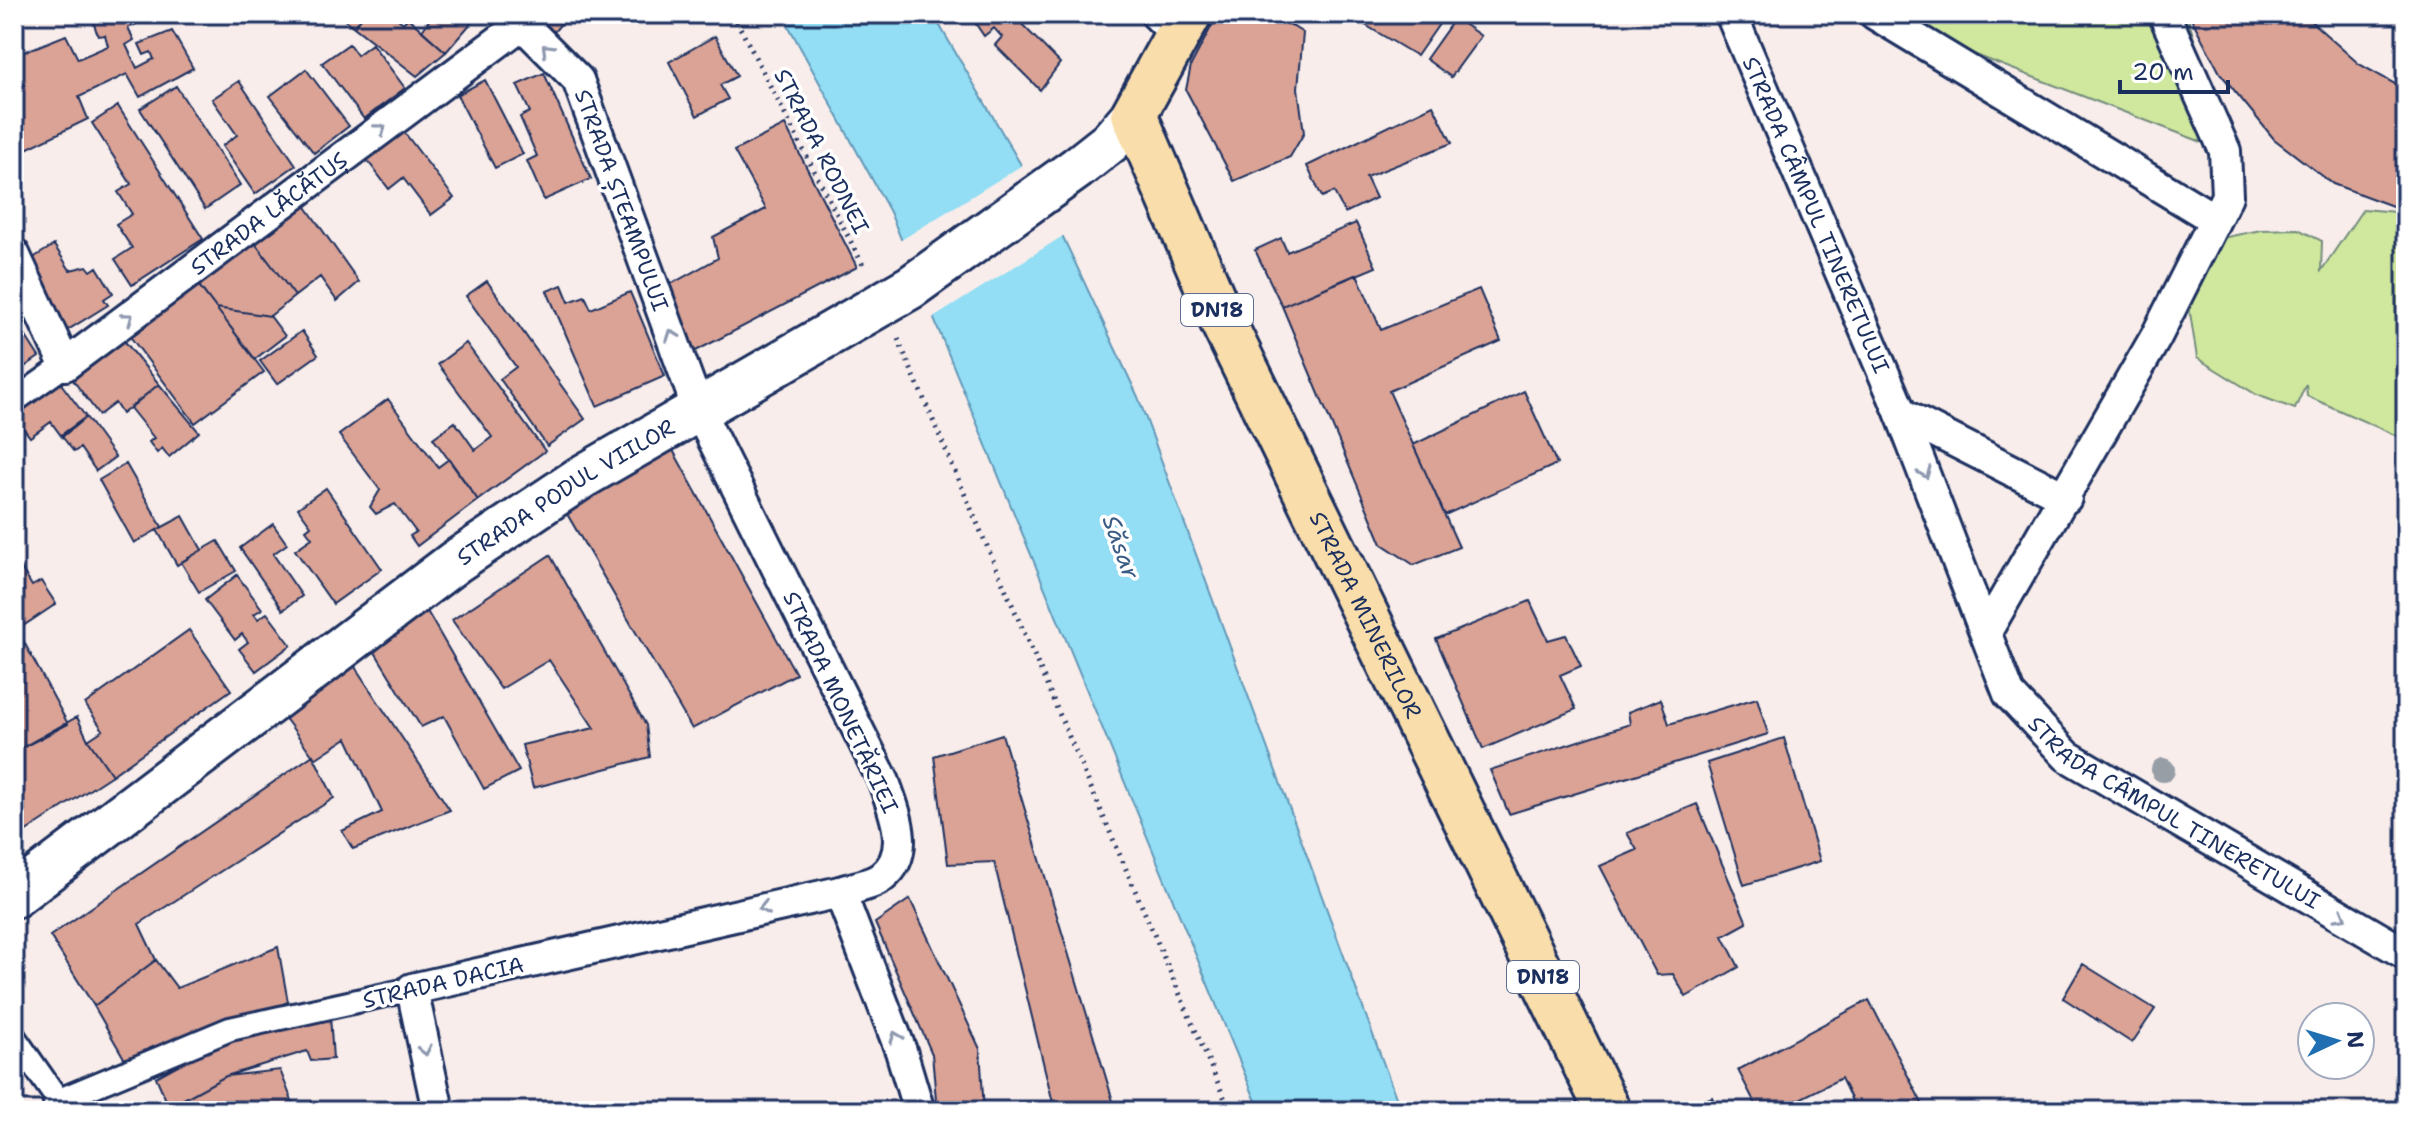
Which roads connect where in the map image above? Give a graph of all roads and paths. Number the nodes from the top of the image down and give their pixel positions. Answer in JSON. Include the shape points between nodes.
{"nodes":[{"id":1,"x":733,"y":14,"type":"edge"},
{"id":2,"x":1731,"y":14,"type":"edge"},
{"id":3,"x":1875,"y":14,"type":"edge"},
{"id":4,"x":2164,"y":14,"type":"edge"},
{"id":5,"x":517,"y":19,"type":"edge"},
{"id":6,"x":1174,"y":21,"type":"edge"},
{"id":7,"x":1134,"y":114,"type":"junction"},
{"id":8,"x":2214,"y":219,"type":"junction"},
{"id":9,"x":14,"y":254,"type":"edge"},
{"id":10,"x":897,"y":295,"type":"junction"},
{"id":11,"x":65,"y":365,"type":"junction"},
{"id":12,"x":14,"y":401,"type":"edge"},
{"id":13,"x":698,"y":409,"type":"junction"},
{"id":14,"x":1901,"y":414,"type":"junction"},
{"id":15,"x":2066,"y":498,"type":"junction"},
{"id":16,"x":1987,"y":630,"type":"junction"},
{"id":17,"x":840,"y":892,"type":"junction"},
{"id":18,"x":14,"y":896,"type":"edge"},
{"id":19,"x":2406,"y":954,"type":"edge"},
{"id":20,"x":412,"y":989,"type":"junction"},
{"id":21,"x":14,"y":1037,"type":"edge"},
{"id":22,"x":60,"y":1105,"type":"edge"},
{"id":23,"x":438,"y":1111,"type":"edge"},
{"id":24,"x":919,"y":1111,"type":"edge"},
{"id":25,"x":1230,"y":1111,"type":"edge"},
{"id":26,"x":1608,"y":1111,"type":"edge"}],
"edges":[{"from":1,"to":10,"type":"path","name":"STRADA RODNEI"},
{"from":2,"to":14,"type":"street","name":"STRADA CÂMPUL TINERETULUI"},
{"from":3,"to":8,"type":"street"},
{"from":4,"to":8,"type":"street","via":[[2225,151],[2227,196]]},
{"from":11,"to":5,"type":"street","name":"STRADA LĂCĂTUȘ","one_way":true},
{"from":13,"to":5,"type":"street","name":"STRADA ȘTEAMPULUI","one_way":true,"via":[[578,80]]},
{"from":6,"to":7,"type":"main road"},
{"from":7,"to":10,"type":"main road","name":"STRADA PODUL VIILOR","via":[[1077,168]]},
{"from":7,"to":26,"type":"main road","name":"STRADA MINERILOR","number":"DN18","via":[[1221,318]]},
{"from":8,"to":15,"type":"street","via":[[2156,337]]},
{"from":9,"to":11,"type":"street"},
{"from":10,"to":13,"type":"main road","name":"STRADA PODUL VIILOR"},
{"from":10,"to":25,"type":"path","name":"STRADA RODNEI"},
{"from":11,"to":12,"type":"street","name":"STRADA LĂCĂTUȘ"},
{"from":13,"to":17,"type":"street","name":"STRADA MONETĂRIEI","via":[[884,782],[896,818],[901,847],[883,877]]},
{"from":13,"to":18,"type":"main road","name":"STRADA PODUL VIILOR","via":[[582,477],[455,562]]},
{"from":14,"to":15,"type":"street"},
{"from":14,"to":16,"type":"street","name":"STRADA CÂMPUL TINERETULUI","one_way":true},
{"from":15,"to":16,"type":"street"},
{"from":16,"to":19,"type":"street","name":"STRADA CÂMPUL TINERETULUI","one_way":true,"via":[[2009,694],[2067,756]]},
{"from":17,"to":20,"type":"street","name":"STRADA DACIA","one_way":true},
{"from":24,"to":17,"type":"street","one_way":true},
{"from":20,"to":22,"type":"street","name":"STRADA DACIA","via":[[230,1029]]},
{"from":20,"to":23,"type":"street","one_way":true},
{"from":21,"to":22,"type":"street"}]}
